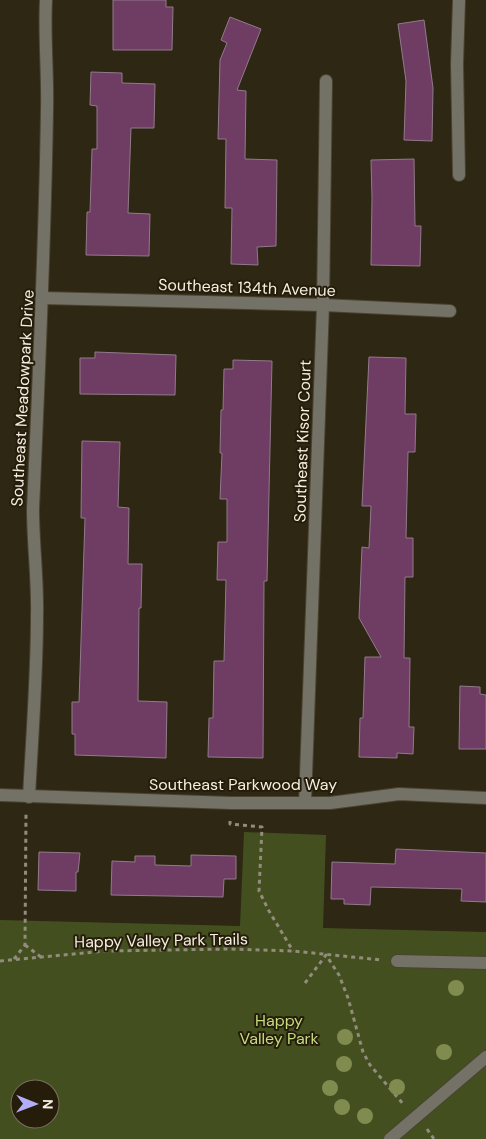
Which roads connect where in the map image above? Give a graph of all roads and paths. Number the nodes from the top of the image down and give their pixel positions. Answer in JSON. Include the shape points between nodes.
{"nodes":[{"id":1,"x":46,"y":0,"type":"edge"},
{"id":2,"x":459,"y":0,"type":"edge"},
{"id":3,"x":326,"y":81,"type":"dead end"},
{"id":4,"x":459,"y":176,"type":"dead end"},
{"id":5,"x":43,"y":298,"type":"junction"},
{"id":6,"x":323,"y":305,"type":"junction"},
{"id":7,"x":450,"y":311,"type":"dead end"},
{"id":8,"x":0,"y":795,"type":"edge"},
{"id":9,"x":28,"y":796,"type":"junction"},
{"id":10,"x":486,"y":798,"type":"edge"},
{"id":11,"x":231,"y":802,"type":"junction"},
{"id":12,"x":305,"y":802,"type":"junction"},
{"id":13,"x":25,"y":945,"type":"junction"},
{"id":14,"x":293,"y":951,"type":"junction"},
{"id":15,"x":326,"y":955,"type":"junction"},
{"id":16,"x":42,"y":957,"type":"junction"},
{"id":17,"x":14,"y":960,"type":"junction"},
{"id":18,"x":0,"y":961,"type":"edge"},
{"id":19,"x":397,"y":961,"type":"joint"},
{"id":20,"x":486,"y":963,"type":"edge"},
{"id":21,"x":305,"y":983,"type":"dead end"},
{"id":22,"x":486,"y":1057,"type":"edge"},
{"id":23,"x":415,"y":1117,"type":"junction"},
{"id":24,"x":390,"y":1139,"type":"edge"},
{"id":25,"x":434,"y":1139,"type":"edge"}],
"edges":[{"from":1,"to":5,"type":"street","name":"Southeast Meadowpark Drive"},
{"from":2,"to":4,"type":"street"},
{"from":3,"to":6,"type":"street","name":"Southeast Kisor Court"},
{"from":5,"to":6,"type":"street","name":"Southeast 134th Avenue"},
{"from":5,"to":9,"type":"street","name":"Southeast Meadowpark Drive","via":[[33,509],[37,617]]},
{"from":6,"to":7,"type":"street","name":"Southeast 134th Avenue"},
{"from":6,"to":12,"type":"street","name":"Southeast Kisor Court"},
{"from":8,"to":9,"type":"street","name":"Southeast Parkwood Way"},
{"from":9,"to":11,"type":"street","name":"Southeast Parkwood Way"},
{"from":9,"to":13,"type":"path"},
{"from":10,"to":12,"type":"street","name":"Southeast Parkwood Way","via":[[399,794],[358,801]]},
{"from":11,"to":12,"type":"street","name":"Southeast Parkwood Way"},
{"from":11,"to":14,"type":"path","via":[[230,824],[262,826],[259,891]]},
{"from":13,"to":16,"type":"path"},
{"from":13,"to":17,"type":"path"},
{"from":14,"to":15,"type":"path","name":"Happy Valley Park Trails"},
{"from":14,"to":16,"type":"path","name":"Happy Valley Park Trails","via":[[105,950]]},
{"from":15,"to":19,"type":"path","name":"Happy Valley Park Trails"},
{"from":15,"to":21,"type":"path"},
{"from":15,"to":23,"type":"path","via":[[339,975],[370,1065]]},
{"from":16,"to":17,"type":"path","name":"Happy Valley Park Trails"},
{"from":17,"to":18,"type":"path","name":"Happy Valley Park Trails"},
{"from":19,"to":20,"type":"street"},
{"from":22,"to":23,"type":"street"},
{"from":23,"to":24,"type":"street"},
{"from":23,"to":25,"type":"path"}]}
